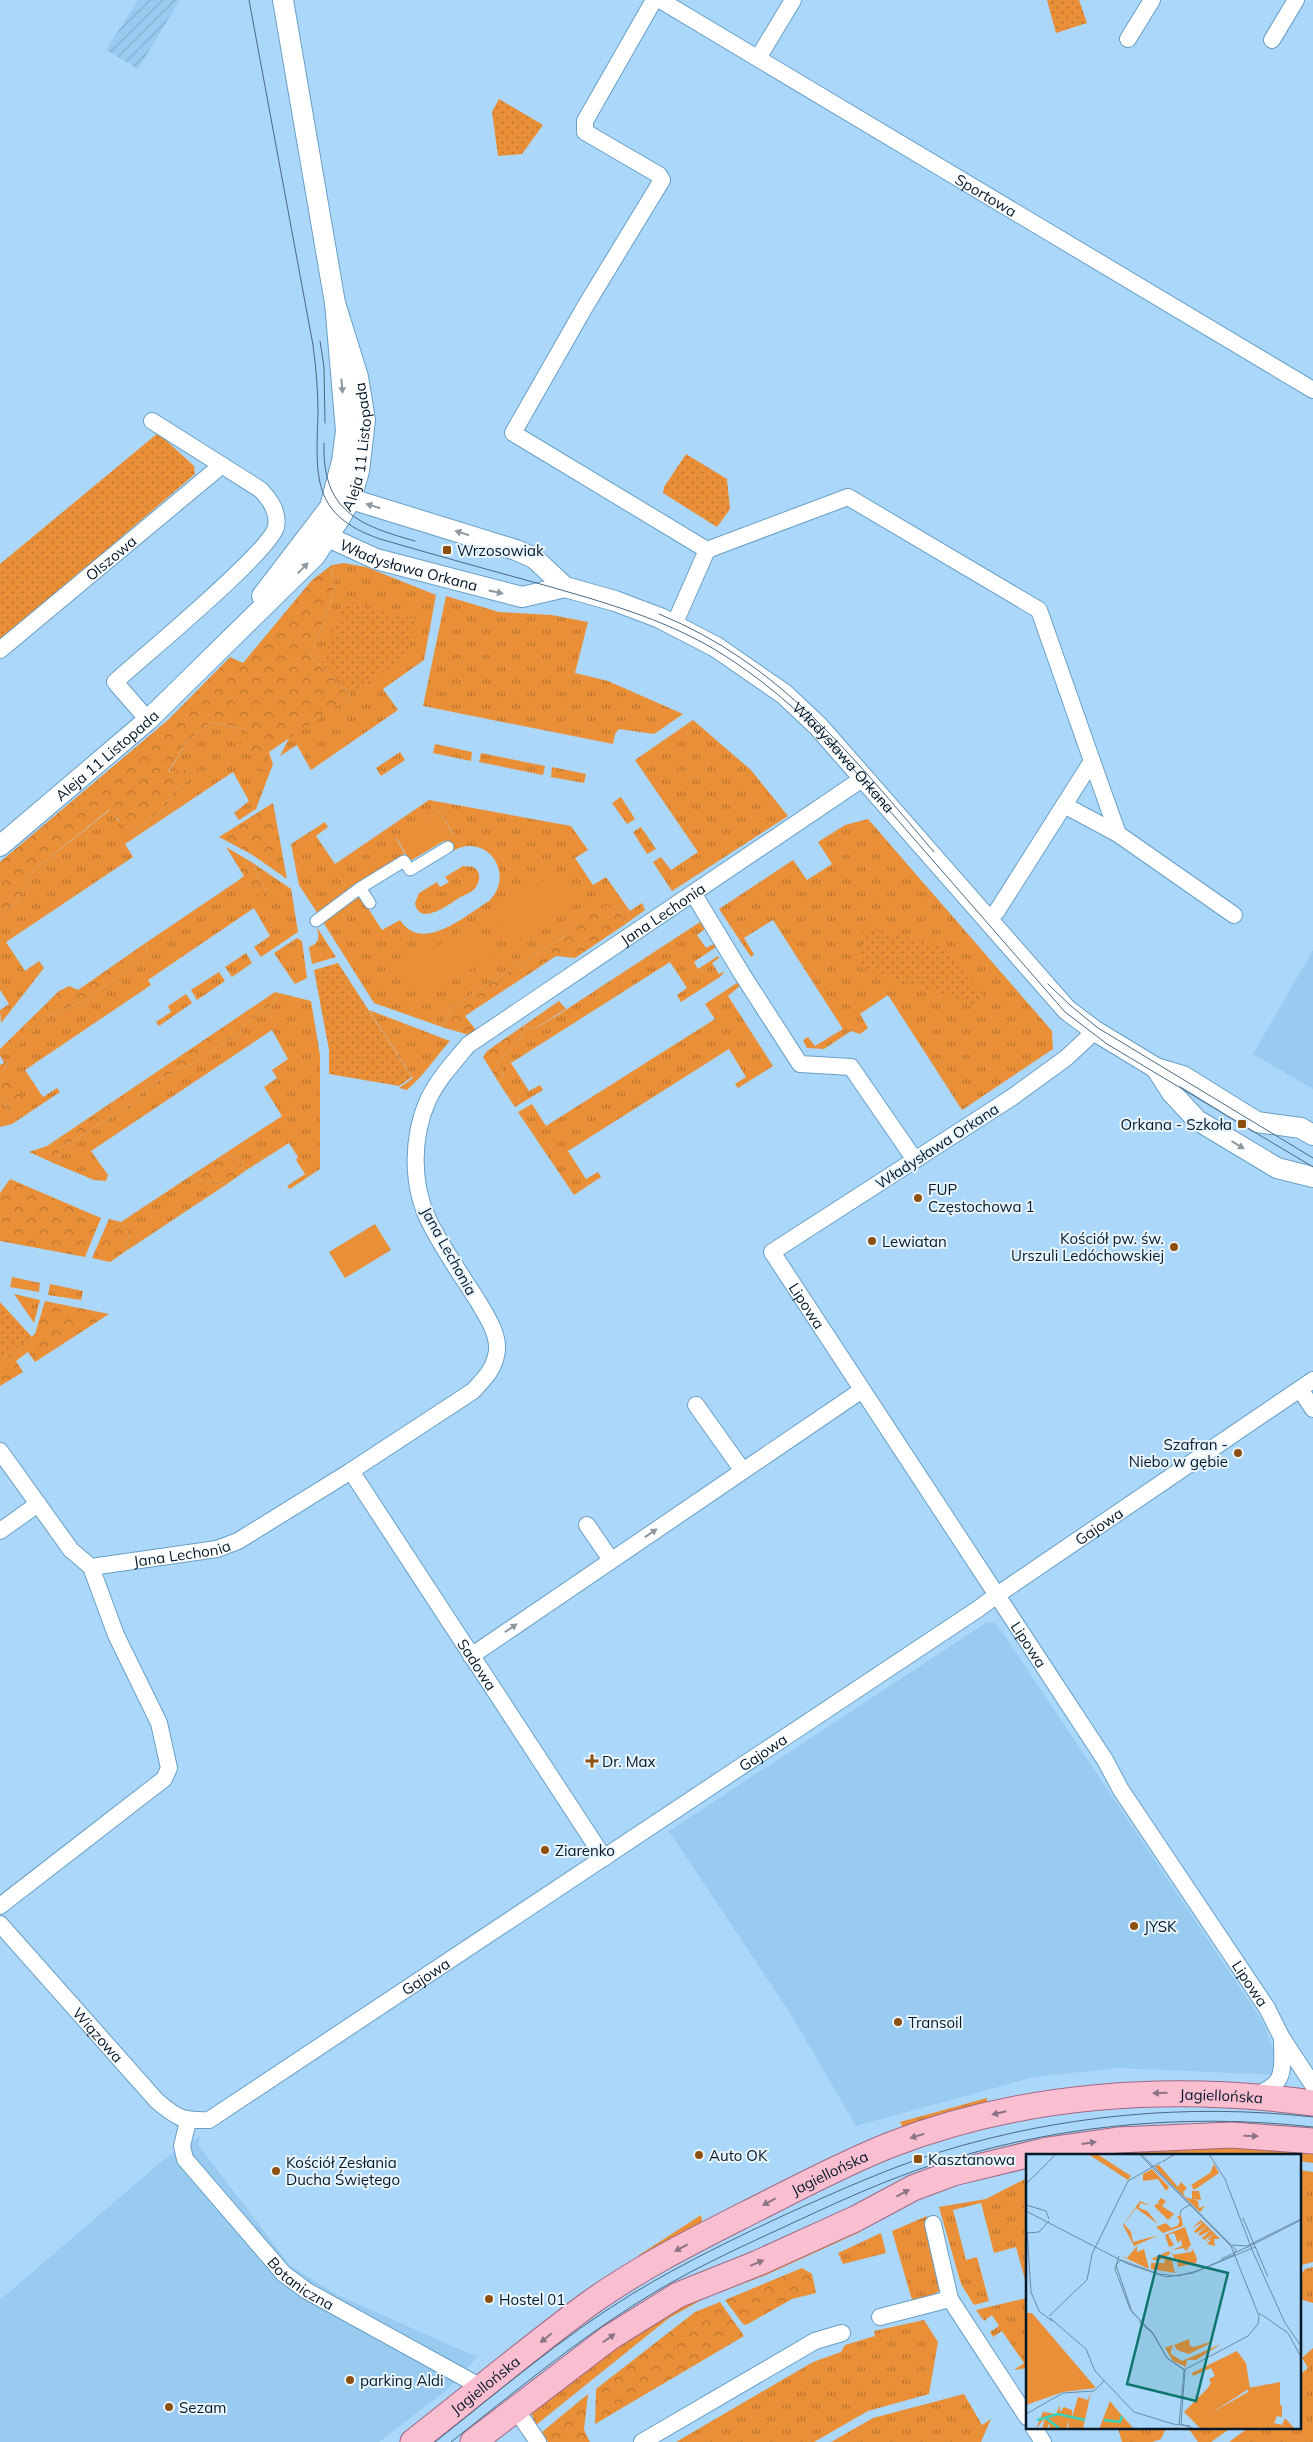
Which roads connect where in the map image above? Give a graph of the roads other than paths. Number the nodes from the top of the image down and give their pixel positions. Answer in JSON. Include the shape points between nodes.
{"nodes":[{"id":1,"x":283,"y":0,"type":"edge"},
{"id":2,"x":654,"y":0,"type":"edge"},
{"id":3,"x":660,"y":0,"type":"edge"},
{"id":4,"x":792,"y":0,"type":"edge"},
{"id":5,"x":1152,"y":0,"type":"edge"},
{"id":6,"x":1296,"y":0,"type":"edge"},
{"id":7,"x":1128,"y":40,"type":"dead end"},
{"id":8,"x":1272,"y":40,"type":"dead end"},
{"id":9,"x":758,"y":58,"type":"junction"},
{"id":10,"x":335,"y":303,"type":"junction"},
{"id":11,"x":1313,"y":390,"type":"edge"},
{"id":12,"x":152,"y":421,"type":"dead end"},
{"id":13,"x":222,"y":465,"type":"junction"},
{"id":14,"x":351,"y":499,"type":"junction"},
{"id":15,"x":330,"y":507,"type":"junction"},
{"id":16,"x":328,"y":536,"type":"junction"},
{"id":17,"x":707,"y":550,"type":"junction"},
{"id":18,"x":565,"y":587,"type":"junction"},
{"id":19,"x":677,"y":619,"type":"junction"},
{"id":20,"x":230,"y":638,"type":"junction"},
{"id":21,"x":0,"y":650,"type":"edge"},
{"id":22,"x":148,"y":720,"type":"junction"},
{"id":23,"x":1092,"y":761,"type":"junction"},
{"id":24,"x":865,"y":777,"type":"junction"},
{"id":25,"x":1064,"y":806,"type":"junction"},
{"id":26,"x":1118,"y":834,"type":"junction"},
{"id":27,"x":0,"y":846,"type":"edge"},
{"id":28,"x":448,"y":847,"type":"dead end"},
{"id":29,"x":360,"y":888,"type":"junction"},
{"id":30,"x":693,"y":893,"type":"junction"},
{"id":31,"x":370,"y":903,"type":"dead end"},
{"id":32,"x":1234,"y":915,"type":"dead end"},
{"id":33,"x":992,"y":916,"type":"junction"},
{"id":34,"x":316,"y":920,"type":"dead end"},
{"id":35,"x":1095,"y":1031,"type":"junction"},
{"id":36,"x":1156,"y":1068,"type":"junction"},
{"id":37,"x":1313,"y":1135,"type":"edge"},
{"id":38,"x":915,"y":1160,"type":"junction"},
{"id":39,"x":1313,"y":1177,"type":"edge"},
{"id":40,"x":772,"y":1252,"type":"joint"},
{"id":41,"x":1306,"y":1384,"type":"edge"},
{"id":42,"x":862,"y":1390,"type":"junction"},
{"id":43,"x":696,"y":1405,"type":"dead end"},
{"id":44,"x":1313,"y":1409,"type":"edge"},
{"id":45,"x":0,"y":1451,"type":"edge"},
{"id":46,"x":350,"y":1471,"type":"junction"},
{"id":47,"x":743,"y":1471,"type":"junction"},
{"id":48,"x":38,"y":1504,"type":"junction"},
{"id":49,"x":587,"y":1525,"type":"dead end"},
{"id":50,"x":0,"y":1531,"type":"edge"},
{"id":51,"x":611,"y":1560,"type":"junction"},
{"id":52,"x":91,"y":1567,"type":"junction"},
{"id":53,"x":997,"y":1595,"type":"junction"},
{"id":54,"x":471,"y":1656,"type":"junction"},
{"id":55,"x":604,"y":1858,"type":"junction"},
{"id":56,"x":0,"y":1906,"type":"edge"},
{"id":57,"x":0,"y":1924,"type":"edge"},
{"id":58,"x":1282,"y":2038,"type":"junction"},
{"id":59,"x":1313,"y":2085,"type":"edge"},
{"id":60,"x":1249,"y":2096,"type":"junction"},
{"id":61,"x":1313,"y":2104,"type":"edge"},
{"id":62,"x":188,"y":2121,"type":"junction"},
{"id":63,"x":1313,"y":2141,"type":"edge"},
{"id":64,"x":1031,"y":2154,"type":"edge"},
{"id":65,"x":1026,"y":2155,"type":"edge"},
{"id":66,"x":933,"y":2224,"type":"dead end"},
{"id":67,"x":950,"y":2299,"type":"junction"},
{"id":68,"x":880,"y":2317,"type":"dead end"},
{"id":69,"x":842,"y":2333,"type":"dead end"},
{"id":70,"x":483,"y":2388,"type":"junction"},
{"id":71,"x":516,"y":2408,"type":"junction"},
{"id":72,"x":1026,"y":2414,"type":"edge"},
{"id":73,"x":1035,"y":2430,"type":"edge"},
{"id":74,"x":413,"y":2442,"type":"edge"},
{"id":75,"x":473,"y":2442,"type":"edge"},
{"id":76,"x":538,"y":2442,"type":"edge"},
{"id":77,"x":642,"y":2442,"type":"edge"},
{"id":78,"x":1043,"y":2442,"type":"edge"}],
"edges":[{"from":1,"to":10,"type":"street","name":"Aleja 11 Listopada"},
{"from":2,"to":17,"type":"street","via":[[583,127],[585,132],[659,175],[662,180],[513,433]]},
{"from":3,"to":9,"type":"street","name":"Sportowa"},
{"from":4,"to":9,"type":"street"},
{"from":5,"to":7,"type":"street"},
{"from":6,"to":8,"type":"street"},
{"from":9,"to":11,"type":"street","name":"Sportowa"},
{"from":10,"to":14,"type":"street","name":"Aleja 11 Listopada","via":[[358,378],[365,420],[362,455]]},
{"from":10,"to":15,"type":"street","name":"Aleja 11 Listopada","one_way":true,"via":[[346,431]]},
{"from":12,"to":13,"type":"street"},
{"from":13,"to":21,"type":"street","name":"Olszowa"},
{"from":13,"to":22,"type":"street","via":[[271,501],[275,528],[272,537],[247,564],[115,682]]},
{"from":14,"to":15,"type":"street"},
{"from":14,"to":16,"type":"street","name":"Aleja 11 Listopada"},
{"from":18,"to":14,"type":"street","name":"Władysława Orkana","one_way":true,"via":[[534,558],[516,550]]},
{"from":15,"to":16,"type":"street","name":"Władysława Orkana"},
{"from":15,"to":20,"type":"street","name":"Aleja 11 Listopada"},
{"from":16,"to":18,"type":"street","name":"Władysława Orkana","one_way":true,"via":[[376,558],[496,592],[522,597]]},
{"from":20,"to":16,"type":"street","name":"Aleja 11 Listopada","one_way":true,"via":[[315,556]]},
{"from":17,"to":19,"type":"street"},
{"from":17,"to":23,"type":"street","via":[[848,496],[1039,610]]},
{"from":18,"to":19,"type":"street","name":"Władysława Orkana"},
{"from":19,"to":24,"type":"street","name":"Władysława Orkana","via":[[784,694]]},
{"from":20,"to":22,"type":"street","name":"Aleja 11 Listopada"},
{"from":22,"to":27,"type":"street","name":"Aleja 11 Listopada"},
{"from":23,"to":25,"type":"street"},
{"from":23,"to":26,"type":"street"},
{"from":24,"to":30,"type":"street","name":"Jana Lechonia"},
{"from":24,"to":33,"type":"street","name":"Władysława Orkana"},
{"from":25,"to":26,"type":"street"},
{"from":25,"to":33,"type":"street"},
{"from":26,"to":32,"type":"street"},
{"from":28,"to":29,"type":"street","via":[[431,861],[410,870],[406,860]]},
{"from":29,"to":31,"type":"street"},
{"from":29,"to":34,"type":"street"},
{"from":30,"to":38,"type":"street","via":[[800,1064],[851,1066]]},
{"from":30,"to":46,"type":"street","name":"Jana Lechonia","via":[[468,1045],[433,1092],[418,1131],[418,1191],[428,1219],[495,1333],[497,1356],[488,1374],[473,1391]]},
{"from":33,"to":35,"type":"street","name":"Władysława Orkana","via":[[1067,1010]]},
{"from":35,"to":36,"type":"street","name":"Władysława Orkana"},
{"from":35,"to":38,"type":"street","name":"Władysława Orkana","via":[[1066,1058],[1012,1098]]},
{"from":36,"to":37,"type":"street","name":"Władysława Orkana","via":[[1183,1076],[1257,1122],[1302,1128]]},
{"from":36,"to":39,"type":"street","name":"Władysława Orkana","one_way":true,"via":[[1172,1093],[1197,1120],[1278,1168]]},
{"from":38,"to":40,"type":"street","name":"Władysława Orkana"},
{"from":40,"to":42,"type":"street","name":"Lipowa"},
{"from":41,"to":44,"type":"street"},
{"from":41,"to":53,"type":"street","name":"Gajowa"},
{"from":42,"to":47,"type":"street"},
{"from":42,"to":53,"type":"street","name":"Lipowa"},
{"from":43,"to":47,"type":"street"},
{"from":45,"to":48,"type":"street"},
{"from":46,"to":52,"type":"street","name":"Jana Lechonia","via":[[238,1541],[217,1550]]},
{"from":46,"to":54,"type":"street","name":"Sadowa"},
{"from":51,"to":47,"type":"street","one_way":true},
{"from":48,"to":50,"type":"street"},
{"from":48,"to":52,"type":"street","via":[[72,1550]]},
{"from":49,"to":51,"type":"street"},
{"from":54,"to":51,"type":"street","one_way":true},
{"from":52,"to":56,"type":"street","via":[[116,1635],[159,1723],[169,1768],[164,1779]]},
{"from":53,"to":55,"type":"street","name":"Gajowa"},
{"from":53,"to":58,"type":"street","name":"Lipowa","via":[[1105,1760],[1121,1790],[1267,2008]]},
{"from":54,"to":55,"type":"street","name":"Sadowa"},
{"from":55,"to":62,"type":"street","name":"Gajowa","via":[[209,2120]]},
{"from":57,"to":62,"type":"street","name":"Wiązowa","via":[[157,2100],[174,2116]]},
{"from":58,"to":59,"type":"street","name":"Lipowa"},
{"from":58,"to":60,"type":"street","name":"Lipowa","via":[[1282,2074],[1279,2080],[1264,2092]]},
{"from":60,"to":61,"type":"main road","name":"Jagiellońska"},
{"from":60,"to":70,"type":"main road","name":"Jagiellońska","one_way":true,"via":[[1188,2093],[1085,2098],[1004,2112],[892,2144],[832,2170],[666,2256],[592,2302]]},
{"from":62,"to":70,"type":"street","name":"Botaniczna","via":[[182,2146],[185,2160],[284,2274],[306,2291]]},
{"from":64,"to":63,"type":"main road","one_way":true,"via":[[1118,2140],[1232,2135]]},
{"from":71,"to":65,"type":"main road","one_way":true,"via":[[609,2338],[678,2295],[857,2218],[913,2188],[952,2173]]},
{"from":66,"to":67,"type":"street"},
{"from":67,"to":68,"type":"street"},
{"from":67,"to":72,"type":"street"},
{"from":69,"to":77,"type":"street","via":[[815,2341]]},
{"from":70,"to":74,"type":"main road","name":"Jagiellońska"},
{"from":71,"to":75,"type":"main road"},
{"from":71,"to":76,"type":"street"},
{"from":73,"to":78,"type":"street"}]}
